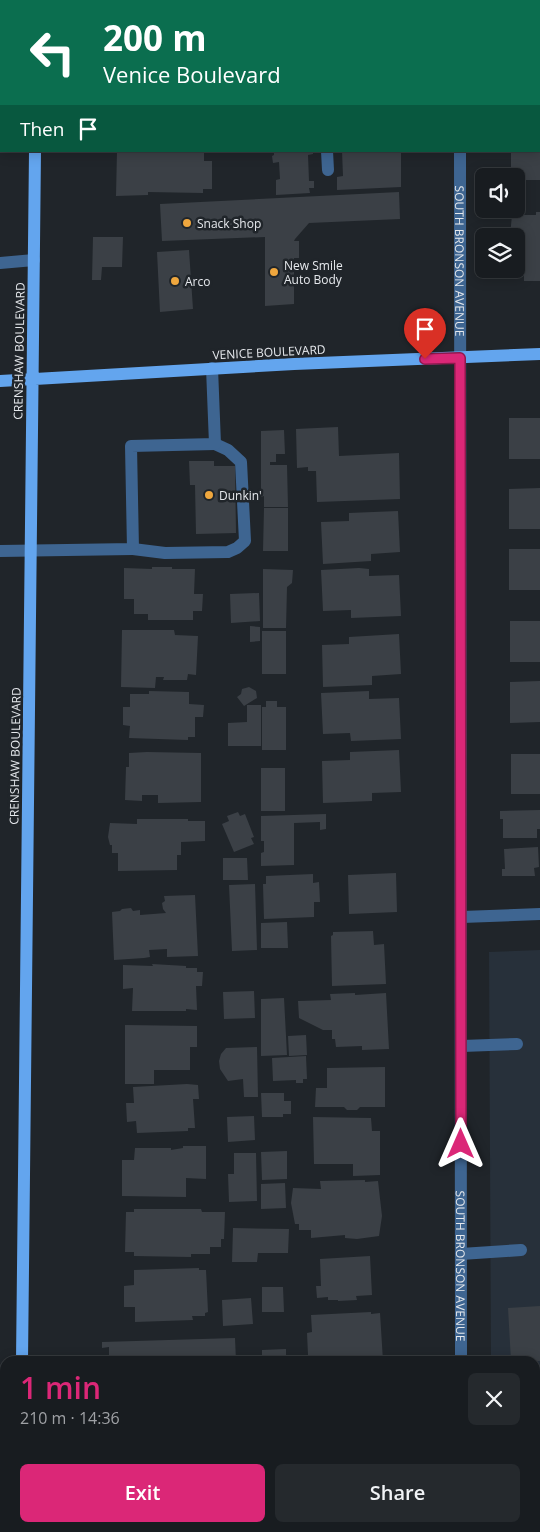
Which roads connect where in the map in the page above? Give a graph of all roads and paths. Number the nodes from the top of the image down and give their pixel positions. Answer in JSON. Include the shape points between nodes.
{"nodes":[{"id":1,"x":35,"y":152,"type":"edge"},
{"id":2,"x":327,"y":152,"type":"edge"},
{"id":3,"x":460,"y":152,"type":"edge"},
{"id":4,"x":328,"y":170,"type":"dead end"},
{"id":5,"x":34,"y":260,"type":"junction"},
{"id":6,"x":0,"y":263,"type":"edge"},
{"id":7,"x":540,"y":354,"type":"edge"},
{"id":8,"x":460,"y":358,"type":"junction"},
{"id":9,"x":212,"y":368,"type":"junction"},
{"id":10,"x":33,"y":379,"type":"junction"},
{"id":11,"x":0,"y":381,"type":"edge"},
{"id":12,"x":215,"y":444,"type":"junction"},
{"id":13,"x":133,"y":549,"type":"junction"},
{"id":14,"x":0,"y":551,"type":"edge"},
{"id":15,"x":31,"y":551,"type":"junction"},
{"id":16,"x":540,"y":914,"type":"edge"},
{"id":17,"x":462,"y":917,"type":"junction"},
{"id":18,"x":517,"y":1044,"type":"dead end"},
{"id":19,"x":462,"y":1046,"type":"junction"},
{"id":20,"x":521,"y":1250,"type":"dead end"},
{"id":21,"x":461,"y":1254,"type":"junction"},
{"id":22,"x":22,"y":1356,"type":"edge"},
{"id":23,"x":461,"y":1356,"type":"edge"}],
"edges":[{"from":1,"to":5,"type":"main road","name":"CRENSHAW BOULEVARD"},
{"from":2,"to":4,"type":"street"},
{"from":3,"to":8,"type":"street","name":"SOUTH BRONSON AVENUE"},
{"from":5,"to":6,"type":"street"},
{"from":5,"to":10,"type":"main road","name":"CRENSHAW BOULEVARD"},
{"from":7,"to":8,"type":"main road","name":"VENICE BOULEVARD"},
{"from":8,"to":9,"type":"main road","name":"VENICE BOULEVARD"},
{"from":8,"to":17,"type":"street","name":"SOUTH BRONSON AVENUE"},
{"from":9,"to":10,"type":"main road","name":"VENICE BOULEVARD"},
{"from":9,"to":12,"type":"street"},
{"from":10,"to":11,"type":"main road","name":"VENICE BOULEVARD"},
{"from":10,"to":15,"type":"main road","name":"CRENSHAW BOULEVARD"},
{"from":12,"to":13,"type":"street","via":[[131,446]]},
{"from":12,"to":13,"type":"street","via":[[241,462],[245,542],[228,552],[165,553]]},
{"from":13,"to":15,"type":"street"},
{"from":14,"to":15,"type":"street"},
{"from":15,"to":22,"type":"main road","name":"CRENSHAW BOULEVARD"},
{"from":16,"to":17,"type":"street"},
{"from":17,"to":19,"type":"street","name":"SOUTH BRONSON AVENUE"},
{"from":18,"to":19,"type":"street"},
{"from":19,"to":21,"type":"street","name":"SOUTH BRONSON AVENUE"},
{"from":20,"to":21,"type":"street"},
{"from":21,"to":23,"type":"street","name":"SOUTH BRONSON AVENUE"}]}
